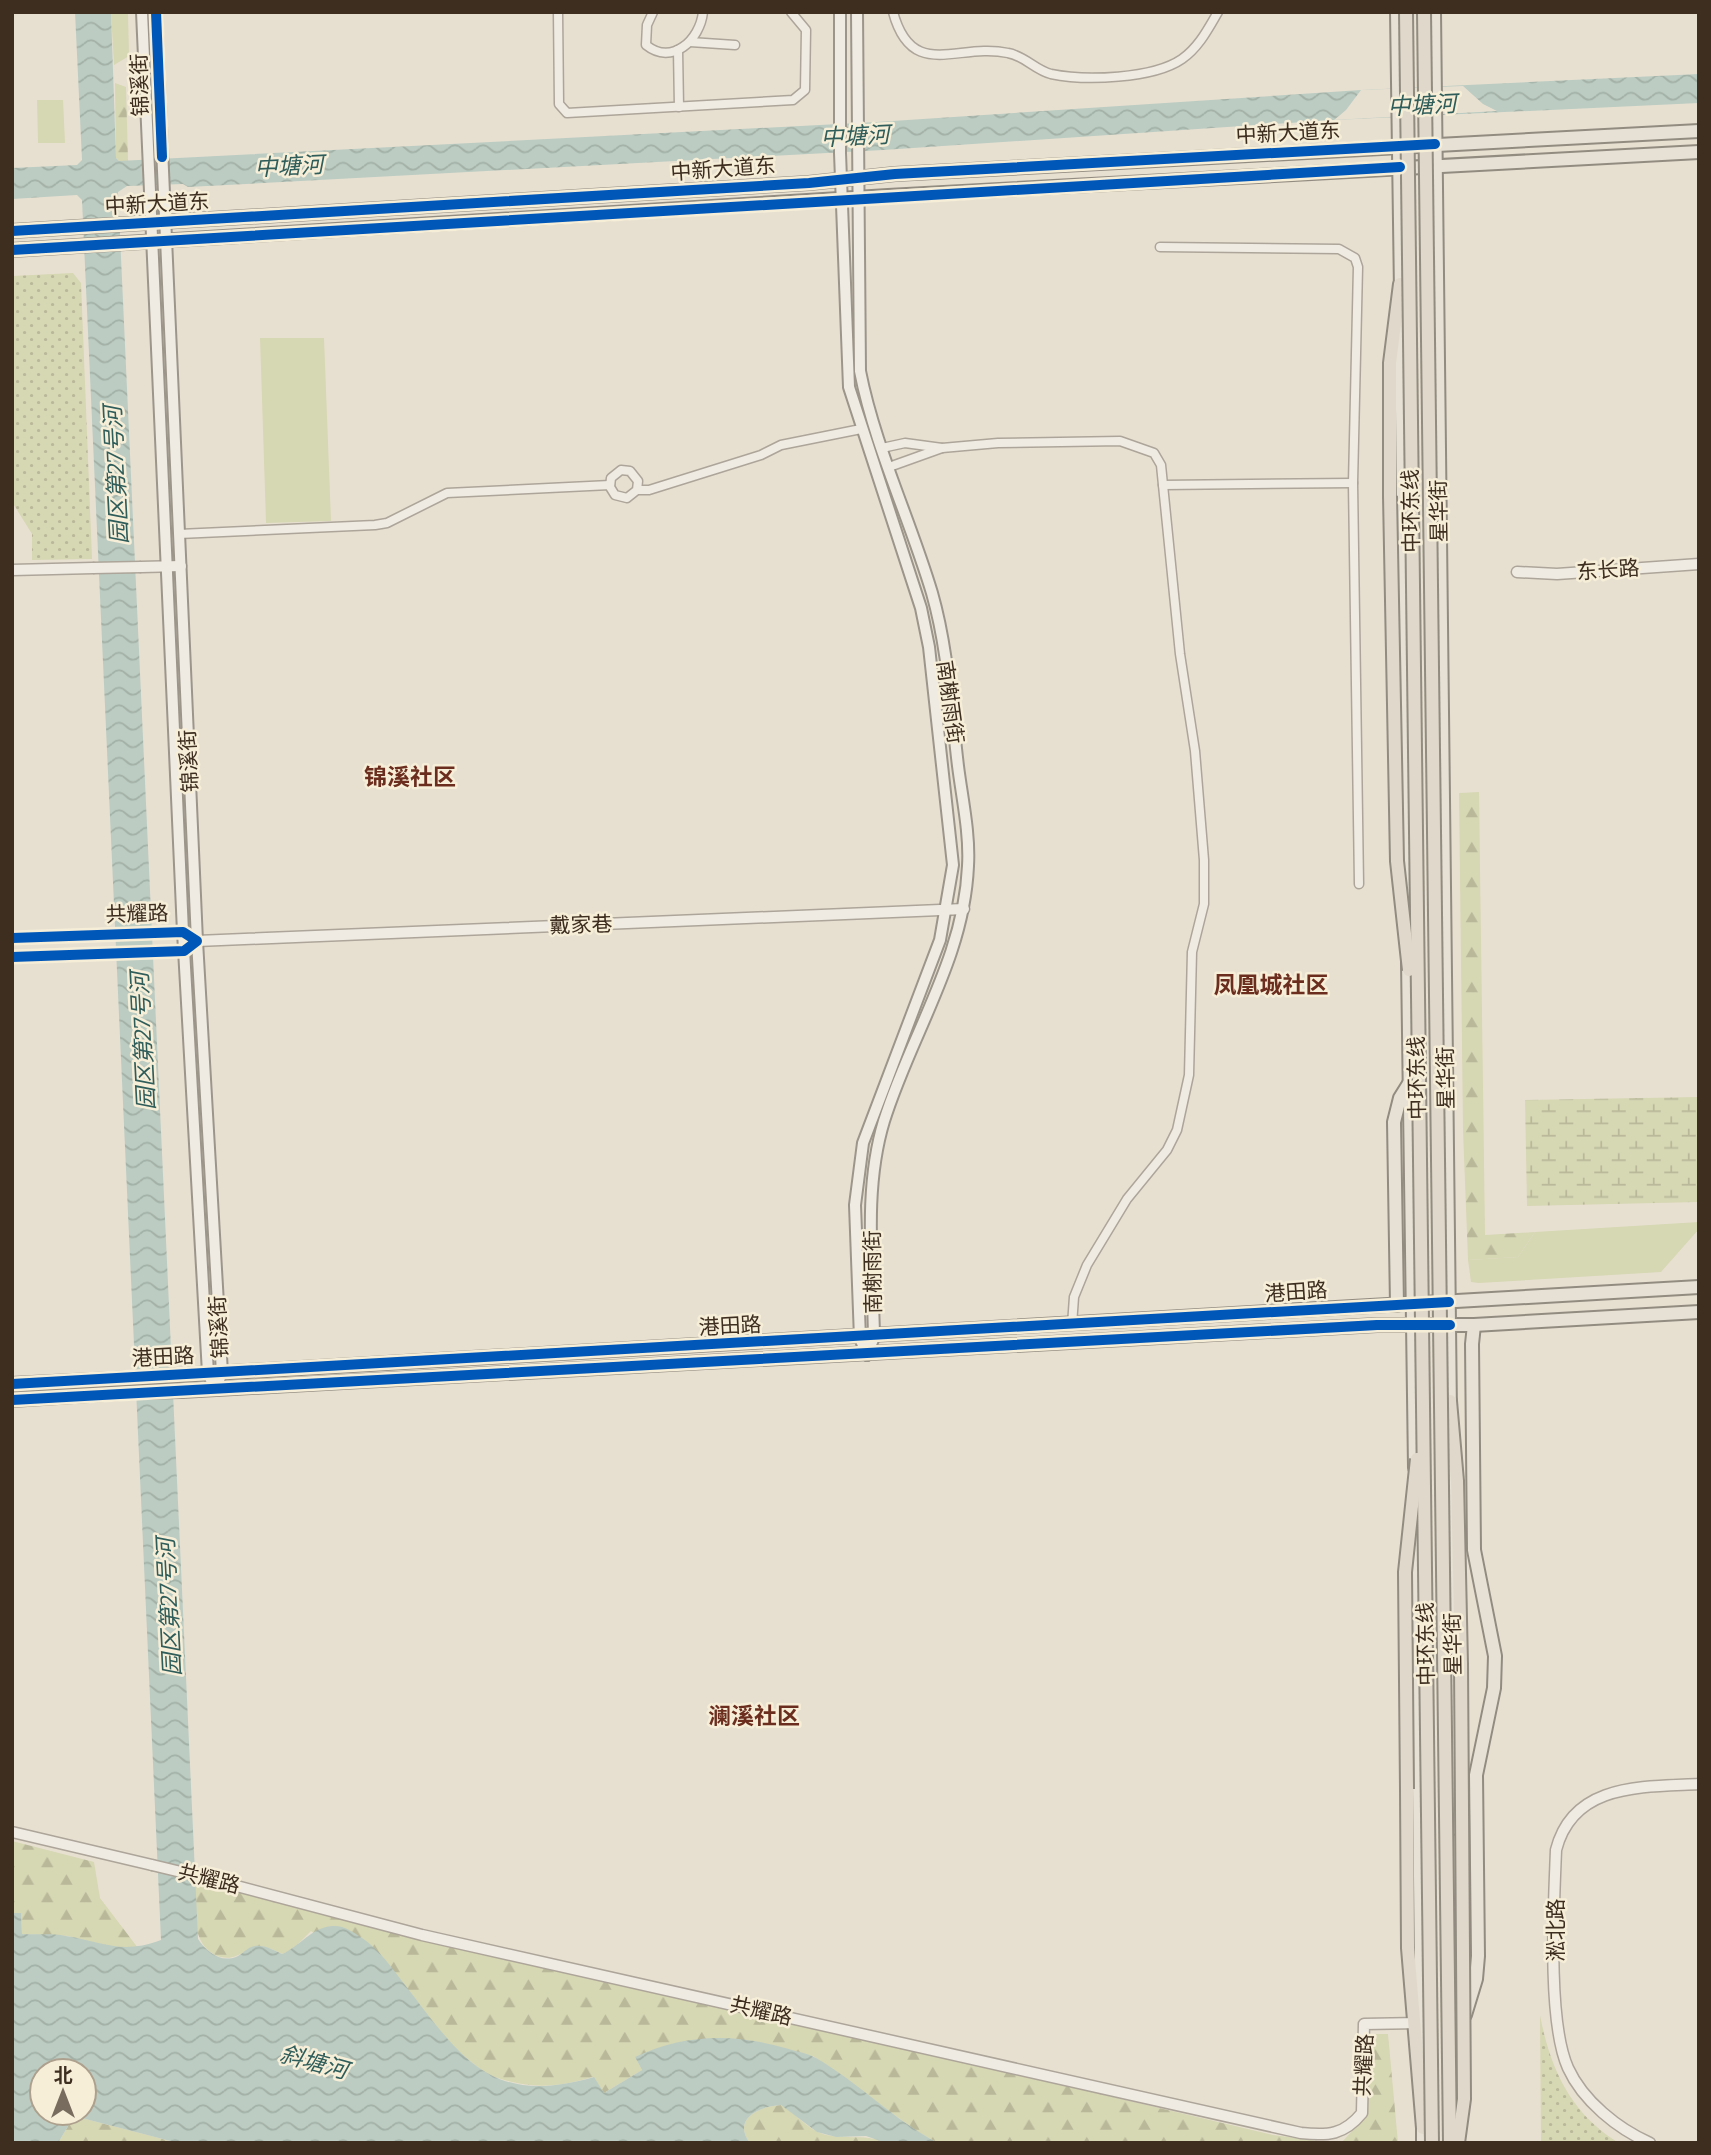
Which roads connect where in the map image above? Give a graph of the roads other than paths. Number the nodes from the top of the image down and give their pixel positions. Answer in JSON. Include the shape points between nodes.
{"nodes":[{"id":1,"x":142,"y":12,"type":"edge"},
{"id":2,"x":156,"y":12,"type":"edge"},
{"id":3,"x":558,"y":12,"type":"edge"},
{"id":4,"x":653,"y":12,"type":"edge"},
{"id":5,"x":703,"y":12,"type":"edge"},
{"id":6,"x":791,"y":12,"type":"edge"},
{"id":7,"x":840,"y":12,"type":"edge"},
{"id":8,"x":858,"y":12,"type":"edge"},
{"id":9,"x":893,"y":12,"type":"edge"},
{"id":10,"x":1218,"y":12,"type":"edge"},
{"id":11,"x":1397,"y":12,"type":"edge"},
{"id":12,"x":1405,"y":12,"type":"edge"},
{"id":13,"x":1424,"y":12,"type":"edge"},
{"id":14,"x":1434,"y":12,"type":"edge"},
{"id":15,"x":690,"y":42,"type":"junction"},
{"id":16,"x":735,"y":45,"type":"dead end"},
{"id":17,"x":678,"y":50,"type":"junction"},
{"id":18,"x":679,"y":107,"type":"junction"},
{"id":19,"x":1699,"y":131,"type":"edge"},
{"id":20,"x":1435,"y":144,"type":"junction"},
{"id":21,"x":1399,"y":146,"type":"junction"},
{"id":22,"x":1699,"y":152,"type":"edge"},
{"id":23,"x":1435,"y":165,"type":"junction"},
{"id":24,"x":1400,"y":167,"type":"junction"},
{"id":25,"x":857,"y":177,"type":"junction"},
{"id":26,"x":841,"y":180,"type":"junction"},
{"id":27,"x":857,"y":199,"type":"junction"},
{"id":28,"x":841,"y":201,"type":"junction"},
{"id":29,"x":158,"y":223,"type":"junction"},
{"id":30,"x":12,"y":231,"type":"edge"},
{"id":31,"x":166,"y":242,"type":"junction"},
{"id":32,"x":153,"y":243,"type":"junction"},
{"id":33,"x":1160,"y":247,"type":"dead end"},
{"id":34,"x":12,"y":250,"type":"edge"},
{"id":35,"x":1401,"y":284,"type":"junction"},
{"id":36,"x":861,"y":429,"type":"junction"},
{"id":37,"x":882,"y":447,"type":"junction"},
{"id":38,"x":942,"y":448,"type":"junction"},
{"id":39,"x":889,"y":467,"type":"junction"},
{"id":40,"x":1353,"y":483,"type":"junction"},
{"id":41,"x":610,"y":485,"type":"junction"},
{"id":42,"x":1163,"y":485,"type":"junction"},
{"id":43,"x":637,"y":490,"type":"junction"},
{"id":44,"x":179,"y":534,"type":"junction"},
{"id":45,"x":1699,"y":564,"type":"edge"},
{"id":46,"x":167,"y":566,"type":"junction"},
{"id":47,"x":181,"y":566,"type":"junction"},
{"id":48,"x":12,"y":570,"type":"edge"},
{"id":49,"x":1517,"y":572,"type":"dead end"},
{"id":50,"x":1359,"y":884,"type":"dead end"},
{"id":51,"x":948,"y":909,"type":"junction"},
{"id":52,"x":964,"y":909,"type":"junction"},
{"id":53,"x":183,"y":932,"type":"junction"},
{"id":54,"x":12,"y":938,"type":"edge"},
{"id":55,"x":197,"y":941,"type":"junction"},
{"id":56,"x":184,"y":951,"type":"junction"},
{"id":57,"x":12,"y":957,"type":"edge"},
{"id":58,"x":1417,"y":1040,"type":"junction"},
{"id":59,"x":1411,"y":1080,"type":"junction"},
{"id":60,"x":1699,"y":1287,"type":"edge"},
{"id":61,"x":1449,"y":1302,"type":"junction"},
{"id":62,"x":1413,"y":1304,"type":"junction"},
{"id":63,"x":1397,"y":1305,"type":"junction"},
{"id":64,"x":1699,"y":1312,"type":"edge"},
{"id":65,"x":1072,"y":1325,"type":"junction"},
{"id":66,"x":1414,"y":1325,"type":"junction"},
{"id":67,"x":1450,"y":1325,"type":"junction"},
{"id":68,"x":1474,"y":1325,"type":"junction"},
{"id":69,"x":874,"y":1337,"type":"junction"},
{"id":70,"x":860,"y":1338,"type":"junction"},
{"id":71,"x":867,"y":1355,"type":"junction"},
{"id":72,"x":215,"y":1373,"type":"junction"},
{"id":73,"x":12,"y":1384,"type":"edge"},
{"id":74,"x":215,"y":1389,"type":"junction"},
{"id":75,"x":12,"y":1400,"type":"edge"},
{"id":76,"x":1450,"y":1401,"type":"junction"},
{"id":77,"x":1423,"y":1403,"type":"junction"},
{"id":78,"x":1699,"y":1784,"type":"edge"},
{"id":79,"x":12,"y":1832,"type":"edge"},
{"id":80,"x":1417,"y":2023,"type":"junction"},
{"id":81,"x":1459,"y":2032,"type":"junction"},
{"id":82,"x":1423,"y":2128,"type":"joint"},
{"id":83,"x":1423,"y":2143,"type":"edge"},
{"id":84,"x":1433,"y":2143,"type":"edge"},
{"id":85,"x":1450,"y":2143,"type":"edge"},
{"id":86,"x":1460,"y":2143,"type":"edge"},
{"id":87,"x":1650,"y":2143,"type":"edge"}],
"edges":[{"from":1,"to":29,"type":"main road","name":"锦溪街","via":[[150,187]]},
{"from":2,"to":29,"type":"main road","name":"锦溪街","via":[[163,186]]},
{"from":3,"to":18,"type":"street","via":[[561,110]]},
{"from":4,"to":17,"type":"street","via":[[646,45],[660,52]]},
{"from":5,"to":15,"type":"street","via":[[700,30]]},
{"from":6,"to":18,"type":"street","via":[[806,30],[807,80],[800,97]]},
{"from":7,"to":26,"type":"main road","name":"南榭雨街"},
{"from":8,"to":25,"type":"main road","name":"南榭雨街"},
{"from":9,"to":10,"type":"street","via":[[905,42],[926,54],[997,51],[1021,57],[1051,74],[1084,77],[1134,74],[1168,66],[1191,51]]},
{"from":11,"to":21,"type":"main road","name":"星华街"},
{"from":12,"to":58,"type":"highway","name":"中环东线","bridge":true},
{"from":13,"to":85,"type":"highway","name":"中环东线","bridge":true},
{"from":14,"to":20,"type":"main road","name":"星华街"},
{"from":15,"to":16,"type":"street"},
{"from":15,"to":17,"type":"street"},
{"from":17,"to":18,"type":"street"},
{"from":19,"to":20,"type":"main road","name":"中新大道东"},
{"from":20,"to":21,"type":"main road","name":"中新大道东"},
{"from":20,"to":23,"type":"main road","name":"星华街"},
{"from":21,"to":24,"type":"main road","name":"星华街"},
{"from":21,"to":25,"type":"main road","name":"中新大道东"},
{"from":22,"to":23,"type":"main road","name":"中新大道东"},
{"from":23,"to":24,"type":"main road","name":"中新大道东"},
{"from":23,"to":61,"type":"main road","name":"星华街"},
{"from":24,"to":27,"type":"main road","name":"中新大道东"},
{"from":24,"to":35,"type":"main road","name":"星华街"},
{"from":25,"to":26,"type":"main road","name":"中新大道东"},
{"from":25,"to":27,"type":"main road","name":"南榭雨街"},
{"from":26,"to":28,"type":"main road","name":"南榭雨街"},
{"from":26,"to":29,"type":"main road","name":"中新大道东"},
{"from":27,"to":28,"type":"main road","name":"中新大道东"},
{"from":27,"to":37,"type":"main road","name":"南榭雨街","via":[[860,371]]},
{"from":28,"to":31,"type":"main road","name":"中新大道东"},
{"from":28,"to":36,"type":"main road","name":"南榭雨街","via":[[846,363]]},
{"from":29,"to":30,"type":"main road","name":"中新大道东"},
{"from":29,"to":31,"type":"main road","name":"锦溪街"},
{"from":29,"to":32,"type":"main road","name":"锦溪街"},
{"from":31,"to":32,"type":"main road","name":"中新大道东"},
{"from":31,"to":44,"type":"main road","name":"锦溪街"},
{"from":32,"to":34,"type":"main road","name":"中新大道东"},
{"from":32,"to":46,"type":"main road","name":"锦溪街"},
{"from":33,"to":40,"type":"street","via":[[1339,249],[1354,258]]},
{"from":35,"to":58,"type":"highway","bridge":true,"via":[[1390,363],[1396,861]]},
{"from":35,"to":59,"type":"main road","name":"星华街"},
{"from":36,"to":43,"type":"street","via":[[781,445],[723,467]]},
{"from":36,"to":51,"type":"main road","name":"南榭雨街","via":[[905,553],[929,647],[951,832]]},
{"from":37,"to":38,"type":"street","via":[[905,443]]},
{"from":37,"to":39,"type":"main road","name":"南榭雨街"},
{"from":38,"to":39,"type":"street"},
{"from":38,"to":42,"type":"street","via":[[1120,440],[1154,453]]},
{"from":39,"to":52,"type":"main road","name":"南榭雨街","via":[[932,594],[946,666],[967,839]]},
{"from":40,"to":42,"type":"street"},
{"from":40,"to":50,"type":"street"},
{"from":41,"to":43,"type":"street","via":[[615,495],[623,498]]},
{"from":41,"to":43,"type":"street","via":[[614,475],[626,470],[637,477]]},
{"from":41,"to":44,"type":"street","via":[[447,494],[381,524]]},
{"from":42,"to":65,"type":"street","via":[[1204,860],[1204,904],[1192,952],[1189,1075],[1177,1130],[1087,1265],[1074,1297]]},
{"from":44,"to":47,"type":"main road","name":"锦溪街"},
{"from":45,"to":49,"type":"street","name":"东长路"},
{"from":46,"to":47,"type":"street"},
{"from":46,"to":48,"type":"street","bridge":true},
{"from":46,"to":53,"type":"main road","name":"锦溪街"},
{"from":47,"to":55,"type":"main road","name":"锦溪街"},
{"from":51,"to":52,"type":"street","name":"戴家巷"},
{"from":51,"to":55,"type":"street","name":"戴家巷"},
{"from":51,"to":70,"type":"main road","name":"南榭雨街","via":[[863,1143],[855,1205]]},
{"from":52,"to":69,"type":"main road","name":"南榭雨街","via":[[956,946],[884,1120],[875,1161]]},
{"from":53,"to":54,"type":"street","name":"共耀路"},
{"from":53,"to":55,"type":"street","name":"共耀路"},
{"from":53,"to":56,"type":"main road","name":"锦溪街"},
{"from":55,"to":56,"type":"street","name":"共耀路"},
{"from":55,"to":72,"type":"main road","name":"锦溪街"},
{"from":56,"to":57,"type":"street","name":"共耀路"},
{"from":56,"to":72,"type":"main road","name":"锦溪街"},
{"from":58,"to":77,"type":"highway","name":"中环东线","bridge":true},
{"from":59,"to":62,"type":"main road","name":"星华街"},
{"from":59,"to":63,"type":"main road","via":[[1394,1122]]},
{"from":60,"to":61,"type":"main road","name":"港田路"},
{"from":61,"to":62,"type":"main road","name":"港田路"},
{"from":61,"to":67,"type":"main road","name":"星华街"},
{"from":62,"to":63,"type":"main road","name":"港田路"},
{"from":62,"to":66,"type":"main road","name":"星华街"},
{"from":63,"to":65,"type":"main road","name":"港田路"},
{"from":64,"to":68,"type":"main road","name":"港田路"},
{"from":65,"to":69,"type":"main road","name":"港田路"},
{"from":66,"to":67,"type":"main road","name":"港田路"},
{"from":66,"to":71,"type":"main road","name":"港田路"},
{"from":66,"to":80,"type":"main road","name":"星华街"},
{"from":67,"to":68,"type":"main road","name":"港田路"},
{"from":67,"to":76,"type":"main road","name":"星华街"},
{"from":68,"to":81,"type":"main road","via":[[1474,1550],[1495,1643],[1495,1671],[1476,1775],[1478,1968]]},
{"from":69,"to":70,"type":"main road","name":"港田路"},
{"from":69,"to":71,"type":"main road","name":"南榭雨街"},
{"from":70,"to":71,"type":"main road","name":"南榭雨街"},
{"from":70,"to":72,"type":"main road","name":"港田路"},
{"from":71,"to":74,"type":"main road","name":"港田路"},
{"from":72,"to":73,"type":"main road","name":"港田路","bridge":true},
{"from":72,"to":74,"type":"main road","name":"锦溪街"},
{"from":74,"to":75,"type":"main road","name":"港田路","bridge":true},
{"from":76,"to":81,"type":"main road","name":"星华街"},
{"from":76,"to":86,"type":"highway","bridge":true,"via":[[1457,1481],[1461,1664],[1465,1961]]},
{"from":77,"to":80,"type":"highway","bridge":true,"via":[[1405,1572],[1408,1948]]},
{"from":77,"to":84,"type":"highway","name":"中环东线","bridge":true},
{"from":78,"to":87,"type":"street","name":"淞北路","via":[[1606,1794],[1569,1818],[1556,1850],[1556,2009],[1569,2069],[1599,2109]]},
{"from":79,"to":80,"type":"street","name":"共耀路","bridge":true,"via":[[210,1878],[422,1935],[1301,2133],[1327,2136],[1341,2132],[1362,2113],[1364,2024]]},
{"from":80,"to":82,"type":"highway"},
{"from":81,"to":86,"type":"main road","name":"星华街"},
{"from":82,"to":83,"type":"main road"}]}
